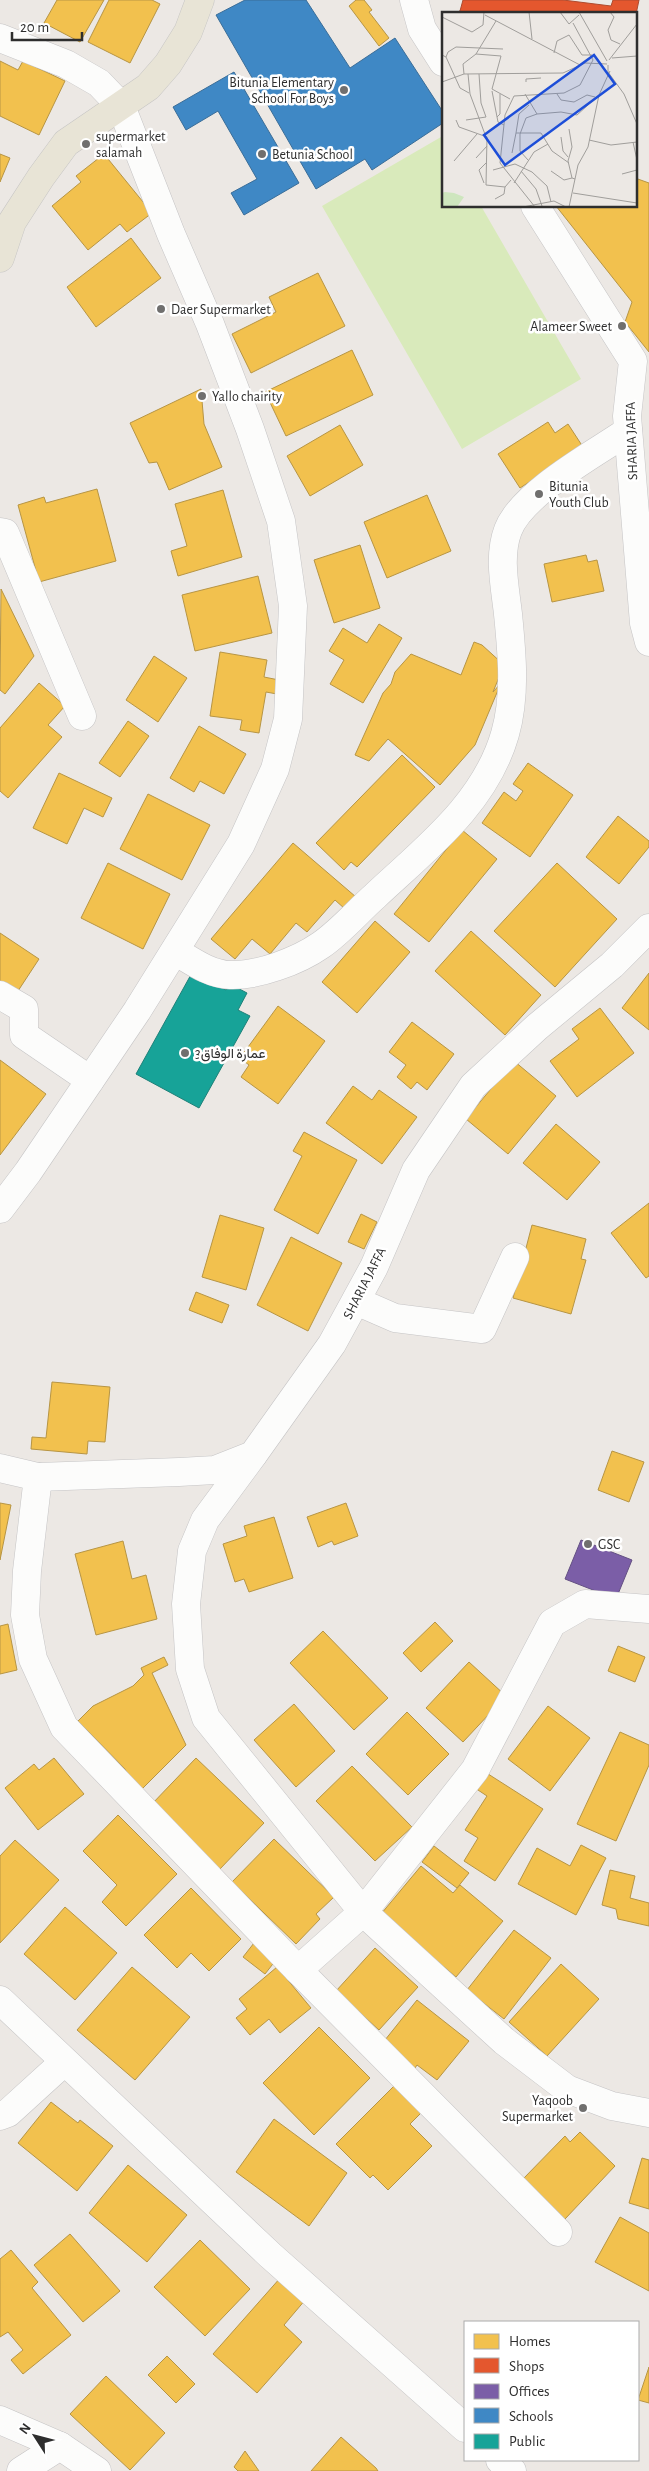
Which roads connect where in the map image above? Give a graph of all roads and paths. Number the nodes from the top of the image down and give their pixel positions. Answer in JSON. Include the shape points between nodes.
{"nodes":[{"id":1,"x":200,"y":0,"type":"edge"},
{"id":2,"x":414,"y":0,"type":"edge"},
{"id":3,"x":0,"y":38,"type":"edge"},
{"id":4,"x":442,"y":60,"type":"edge"},
{"id":5,"x":121,"y":106,"type":"junction"},
{"id":6,"x":536,"y":208,"type":"edge"},
{"id":7,"x":0,"y":258,"type":"edge"},
{"id":8,"x":633,"y":361,"type":"junction"},
{"id":9,"x":649,"y":383,"type":"edge"},
{"id":10,"x":628,"y":431,"type":"junction"},
{"id":11,"x":0,"y":532,"type":"edge"},
{"id":12,"x":649,"y":642,"type":"edge"},
{"id":13,"x":82,"y":716,"type":"dead end"},
{"id":14,"x":649,"y":928,"type":"edge"},
{"id":15,"x":175,"y":951,"type":"junction"},
{"id":16,"x":0,"y":995,"type":"edge"},
{"id":17,"x":90,"y":1080,"type":"junction"},
{"id":18,"x":0,"y":1209,"type":"edge"},
{"id":19,"x":515,"y":1257,"type":"dead end"},
{"id":20,"x":356,"y":1301,"type":"junction"},
{"id":21,"x":253,"y":1456,"type":"junction"},
{"id":22,"x":0,"y":1468,"type":"edge"},
{"id":23,"x":38,"y":1477,"type":"junction"},
{"id":24,"x":649,"y":1609,"type":"edge"},
{"id":25,"x":363,"y":1912,"type":"junction"},
{"id":26,"x":298,"y":1970,"type":"junction"},
{"id":27,"x":0,"y":2000,"type":"edge"},
{"id":28,"x":64,"y":2062,"type":"junction"},
{"id":29,"x":649,"y":2113,"type":"edge"},
{"id":30,"x":0,"y":2116,"type":"edge"},
{"id":31,"x":558,"y":2232,"type":"dead end"},
{"id":32,"x":0,"y":2420,"type":"edge"},
{"id":33,"x":464,"y":2427,"type":"edge"},
{"id":34,"x":60,"y":2446,"type":"junction"},
{"id":35,"x":501,"y":2461,"type":"edge"},
{"id":36,"x":21,"y":2471,"type":"edge"},
{"id":37,"x":97,"y":2471,"type":"edge"},
{"id":38,"x":512,"y":2471,"type":"edge"}],
"edges":[{"from":1,"to":5,"type":"main road","via":[[188,32],[168,64],[148,87]]},
{"from":2,"to":4,"type":"street","via":[[422,29]]},
{"from":3,"to":5,"type":"street","via":[[66,64],[99,83]]},
{"from":5,"to":7,"type":"main road","via":[[66,143],[12,222]]},
{"from":5,"to":15,"type":"street","via":[[250,429],[281,521],[293,606],[288,719],[275,769],[241,844]]},
{"from":6,"to":8,"type":"street"},
{"from":8,"to":9,"type":"street"},
{"from":8,"to":10,"type":"street","name":"SHARIA JAFFA"},
{"from":10,"to":12,"type":"street","name":"SHARIA JAFFA","via":[[644,623]]},
{"from":10,"to":15,"type":"street","via":[[544,488],[518,512],[508,529],[504,573],[512,647],[512,698],[505,734],[476,796],[439,836],[322,944],[298,958],[263,970],[230,975],[204,968]]},
{"from":11,"to":13,"type":"street","via":[[5,533]]},
{"from":14,"to":20,"type":"street","name":"SHARIA JAFFA","via":[[612,965],[473,1086],[416,1170]]},
{"from":15,"to":17,"type":"street"},
{"from":16,"to":17,"type":"street","via":[[24,1009],[24,1035]]},
{"from":17,"to":18,"type":"street"},
{"from":19,"to":20,"type":"street","via":[[482,1329],[395,1318]]},
{"from":20,"to":21,"type":"street","name":"SHARIA JAFFA","via":[[332,1344]]},
{"from":21,"to":23,"type":"street","via":[[215,1470]]},
{"from":21,"to":25,"type":"street","name":"SHARIA JAFFA","via":[[205,1520],[192,1551],[186,1604],[190,1668],[206,1718]]},
{"from":22,"to":23,"type":"street"},
{"from":23,"to":26,"type":"street","via":[[25,1615],[33,1659],[64,1727]]},
{"from":24,"to":25,"type":"street","via":[[586,1604],[552,1623],[475,1770]]},
{"from":25,"to":26,"type":"street"},
{"from":25,"to":29,"type":"street","name":"SHARIA JAFFA","via":[[504,2041],[567,2089],[612,2106]]},
{"from":26,"to":31,"type":"street"},
{"from":27,"to":28,"type":"street"},
{"from":28,"to":30,"type":"street","via":[[8,2113]]},
{"from":28,"to":33,"type":"street","via":[[270,2255]]},
{"from":32,"to":34,"type":"street"},
{"from":34,"to":36,"type":"street"},
{"from":34,"to":37,"type":"street"},
{"from":35,"to":38,"type":"street"}]}
